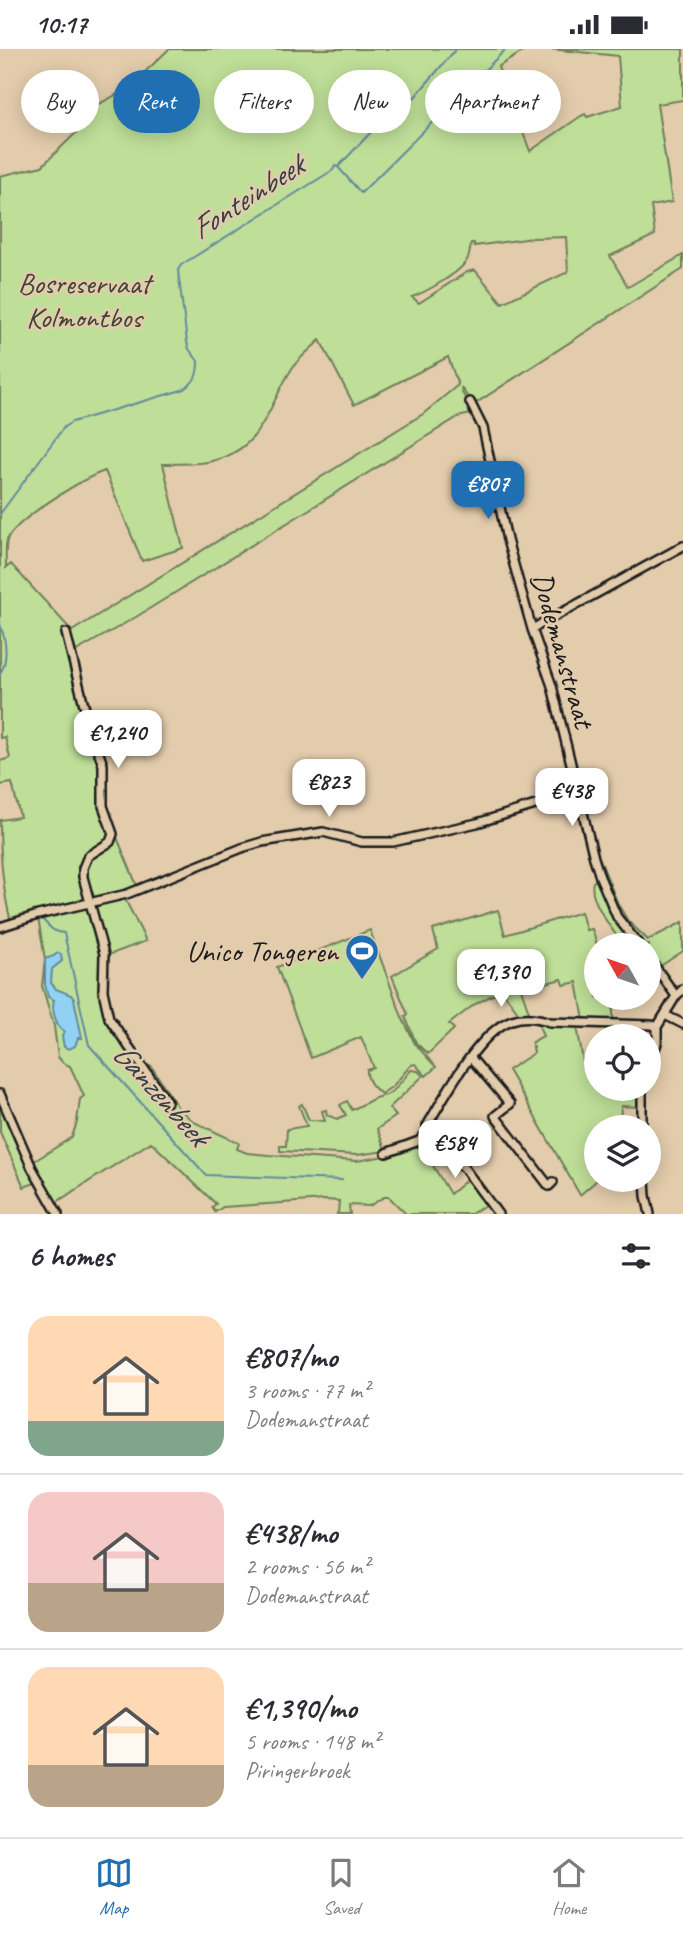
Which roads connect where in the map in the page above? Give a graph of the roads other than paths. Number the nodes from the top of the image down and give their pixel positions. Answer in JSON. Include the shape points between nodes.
{"nodes":[{"id":1,"x":470,"y":402,"type":"dead end"},
{"id":2,"x":683,"y":546,"type":"edge"},
{"id":3,"x":532,"y":629,"type":"junction"},
{"id":4,"x":66,"y":633,"type":"dead end"},
{"id":5,"x":578,"y":792,"type":"junction"},
{"id":6,"x":90,"y":904,"type":"junction"},
{"id":7,"x":0,"y":927,"type":"edge"},
{"id":8,"x":630,"y":933,"type":"edge"},
{"id":9,"x":662,"y":976,"type":"edge"},
{"id":10,"x":683,"y":989,"type":"edge"},
{"id":11,"x":676,"y":996,"type":"junction"},
{"id":12,"x":666,"y":1014,"type":"junction"},
{"id":13,"x":630,"y":1024,"type":"edge"},
{"id":14,"x":659,"y":1024,"type":"edge"},
{"id":15,"x":683,"y":1024,"type":"edge"},
{"id":16,"x":471,"y":1058,"type":"junction"},
{"id":17,"x":0,"y":1094,"type":"edge"},
{"id":18,"x":167,"y":1102,"type":"dead end"},
{"id":19,"x":427,"y":1133,"type":"junction"},
{"id":20,"x":386,"y":1153,"type":"dead end"},
{"id":21,"x":553,"y":1182,"type":"dead end"},
{"id":22,"x":646,"y":1192,"type":"edge"},
{"id":23,"x":58,"y":1214,"type":"edge"},
{"id":24,"x":498,"y":1214,"type":"edge"},
{"id":25,"x":650,"y":1214,"type":"edge"}],
"edges":[{"from":1,"to":3,"type":"street","name":"Dodemanstraat","via":[[483,428]]},
{"from":2,"to":3,"type":"street"},
{"from":3,"to":5,"type":"street","name":"Dodemanstraat","via":[[552,686]]},
{"from":4,"to":6,"type":"street","via":[[103,765],[103,806],[113,834],[83,868]]},
{"from":5,"to":6,"type":"street","via":[[477,823],[393,842],[362,842],[323,832],[262,842]]},
{"from":5,"to":8,"type":"street","name":"Dodemanstraat","via":[[600,877],[617,917]]},
{"from":6,"to":7,"type":"street"},
{"from":6,"to":18,"type":"street","via":[[104,954],[103,991],[109,1018]]},
{"from":9,"to":11,"type":"street"},
{"from":10,"to":11,"type":"street"},
{"from":11,"to":12,"type":"street"},
{"from":12,"to":14,"type":"street"},
{"from":12,"to":15,"type":"street"},
{"from":13,"to":16,"type":"street","via":[[517,1019],[493,1032]]},
{"from":16,"to":19,"type":"street","via":[[450,1086]]},
{"from":16,"to":21,"type":"street","via":[[510,1104],[495,1116],[549,1186]]},
{"from":17,"to":23,"type":"street","via":[[27,1158]]},
{"from":19,"to":20,"type":"street","via":[[419,1141]]},
{"from":19,"to":24,"type":"street","via":[[464,1168]]},
{"from":22,"to":25,"type":"street"}]}
